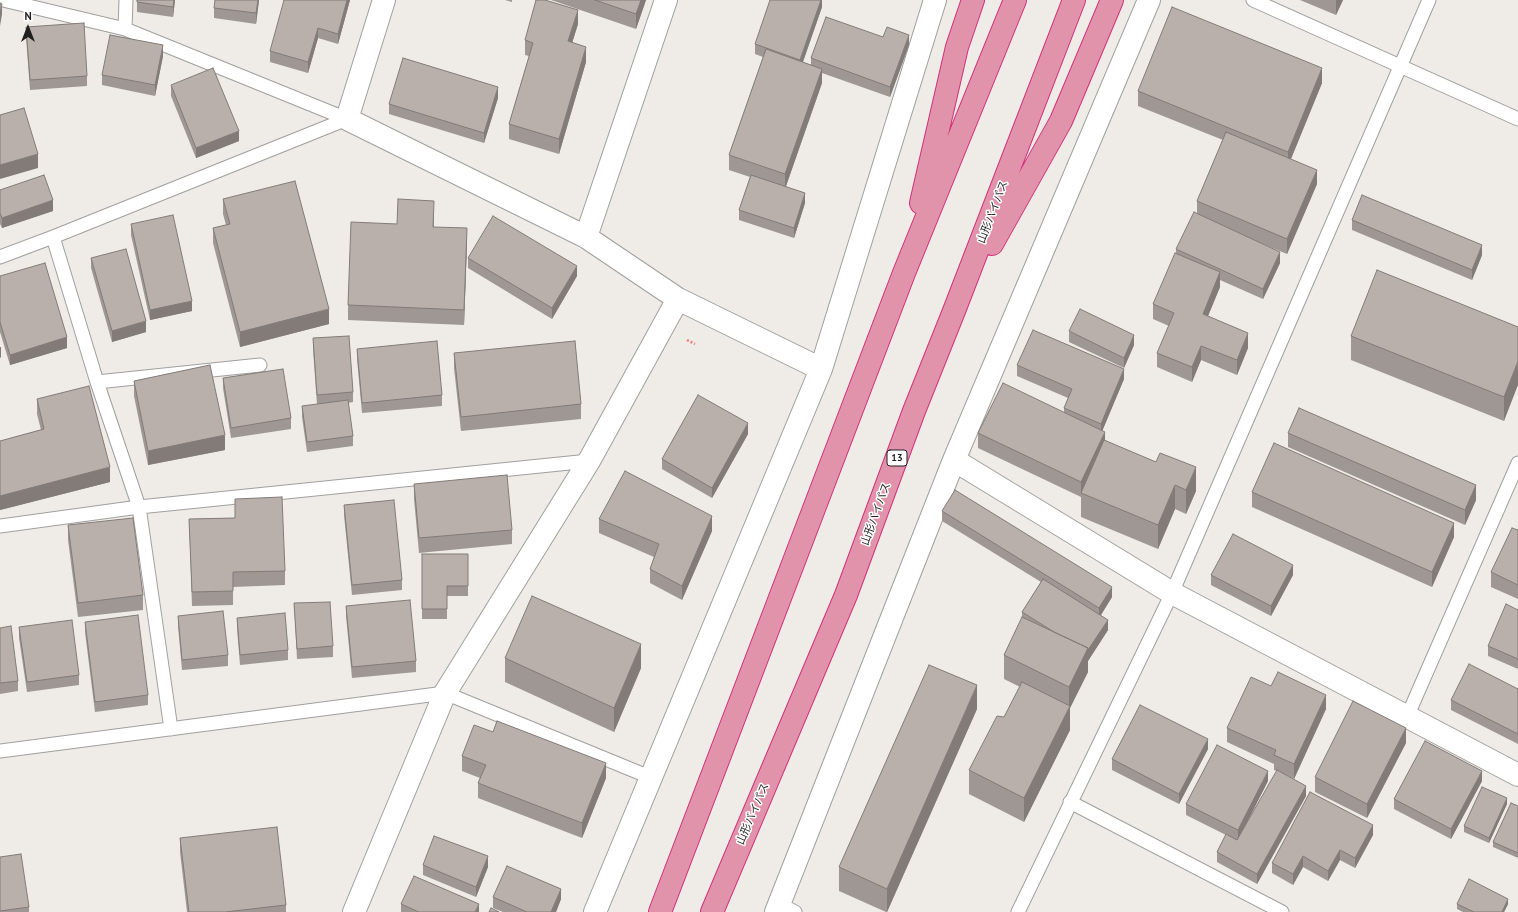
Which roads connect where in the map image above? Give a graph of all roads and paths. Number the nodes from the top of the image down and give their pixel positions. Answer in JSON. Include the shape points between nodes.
{"nodes":[{"id":1,"x":2,"y":0,"type":"edge"},
{"id":2,"x":126,"y":0,"type":"edge"},
{"id":3,"x":384,"y":0,"type":"edge"},
{"id":4,"x":666,"y":0,"type":"edge"},
{"id":5,"x":935,"y":0,"type":"edge"},
{"id":6,"x":973,"y":0,"type":"edge"},
{"id":7,"x":1015,"y":0,"type":"edge"},
{"id":8,"x":1074,"y":0,"type":"edge"},
{"id":9,"x":1112,"y":0,"type":"edge"},
{"id":10,"x":1149,"y":0,"type":"edge"},
{"id":11,"x":1253,"y":0,"type":"edge"},
{"id":12,"x":1429,"y":0,"type":"edge"},
{"id":13,"x":125,"y":29,"type":"junction"},
{"id":14,"x":1400,"y":67,"type":"junction"},
{"id":15,"x":347,"y":119,"type":"junction"},
{"id":16,"x":1518,"y":119,"type":"edge"},
{"id":17,"x":53,"y":237,"type":"junction"},
{"id":18,"x":586,"y":238,"type":"junction"},
{"id":19,"x":0,"y":257,"type":"edge"},
{"id":20,"x":904,"y":272,"type":"junction"},
{"id":21,"x":678,"y":299,"type":"junction"},
{"id":22,"x":954,"y":312,"type":"junction"},
{"id":23,"x":260,"y":365,"type":"dead end"},
{"id":24,"x":821,"y":369,"type":"junction"},
{"id":25,"x":97,"y":382,"type":"junction"},
{"id":26,"x":589,"y":460,"type":"junction"},
{"id":27,"x":954,"y":460,"type":"junction"},
{"id":28,"x":1518,"y":463,"type":"edge"},
{"id":29,"x":138,"y":507,"type":"junction"},
{"id":30,"x":0,"y":526,"type":"edge"},
{"id":31,"x":1172,"y":593,"type":"junction"},
{"id":32,"x":445,"y":693,"type":"junction"},
{"id":33,"x":1407,"y":717,"type":"junction"},
{"id":34,"x":171,"y":729,"type":"junction"},
{"id":35,"x":0,"y":751,"type":"edge"},
{"id":36,"x":1518,"y":775,"type":"edge"},
{"id":37,"x":652,"y":778,"type":"junction"},
{"id":38,"x":1070,"y":802,"type":"junction"},
{"id":39,"x":784,"y":909,"type":"edge"},
{"id":40,"x":354,"y":912,"type":"edge"},
{"id":41,"x":595,"y":912,"type":"edge"},
{"id":42,"x":660,"y":912,"type":"edge"},
{"id":43,"x":712,"y":912,"type":"edge"},
{"id":44,"x":1018,"y":912,"type":"edge"},
{"id":45,"x":1282,"y":912,"type":"edge"}],
"edges":[{"from":1,"to":13,"type":"lane"},
{"from":2,"to":13,"type":"lane"},
{"from":3,"to":15,"type":"street"},
{"from":4,"to":18,"type":"street"},
{"from":5,"to":24,"type":"street"},
{"from":6,"to":20,"type":"highway","via":[[957,47]]},
{"from":7,"to":20,"type":"highway"},
{"from":8,"to":22,"type":"highway","name":"山形バイパス","number":"13"},
{"from":9,"to":22,"type":"highway","via":[[1061,121]]},
{"from":10,"to":27,"type":"street"},
{"from":11,"to":14,"type":"lane"},
{"from":12,"to":14,"type":"lane"},
{"from":13,"to":15,"type":"lane"},
{"from":14,"to":16,"type":"lane"},
{"from":14,"to":31,"type":"lane"},
{"from":15,"to":17,"type":"lane"},
{"from":15,"to":18,"type":"street"},
{"from":17,"to":19,"type":"lane"},
{"from":17,"to":25,"type":"lane"},
{"from":18,"to":21,"type":"street"},
{"from":20,"to":42,"type":"highway"},
{"from":21,"to":24,"type":"street"},
{"from":21,"to":26,"type":"street"},
{"from":22,"to":43,"type":"highway","name":"山形バイパス","number":"13","via":[[914,411],[846,595]]},
{"from":23,"to":25,"type":"lane"},
{"from":24,"to":37,"type":"street"},
{"from":25,"to":29,"type":"lane"},
{"from":26,"to":29,"type":"lane"},
{"from":26,"to":32,"type":"street"},
{"from":27,"to":31,"type":"street"},
{"from":27,"to":39,"type":"street"},
{"from":28,"to":33,"type":"lane"},
{"from":29,"to":30,"type":"lane"},
{"from":29,"to":34,"type":"lane"},
{"from":31,"to":33,"type":"street"},
{"from":31,"to":38,"type":"lane"},
{"from":32,"to":34,"type":"lane"},
{"from":32,"to":37,"type":"lane"},
{"from":32,"to":40,"type":"street"},
{"from":33,"to":36,"type":"street"},
{"from":34,"to":35,"type":"lane"},
{"from":37,"to":41,"type":"street"},
{"from":38,"to":44,"type":"lane"},
{"from":38,"to":45,"type":"lane"}]}
